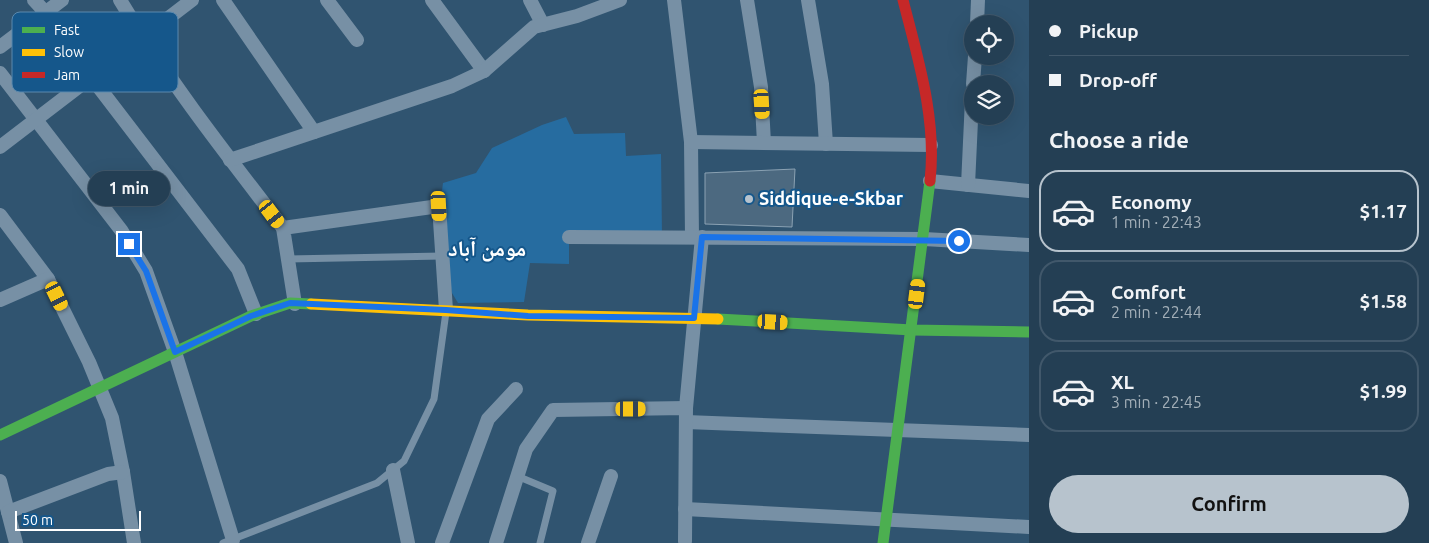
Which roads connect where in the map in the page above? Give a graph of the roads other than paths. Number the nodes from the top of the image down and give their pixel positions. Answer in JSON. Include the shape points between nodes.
{"nodes":[{"id":1,"x":34,"y":0,"type":"edge"},
{"id":2,"x":62,"y":0,"type":"edge"},
{"id":3,"x":120,"y":0,"type":"edge"},
{"id":4,"x":192,"y":0,"type":"edge"},
{"id":5,"x":223,"y":0,"type":"edge"},
{"id":6,"x":327,"y":0,"type":"edge"},
{"id":7,"x":432,"y":0,"type":"edge"},
{"id":8,"x":530,"y":0,"type":"edge"},
{"id":9,"x":620,"y":0,"type":"edge"},
{"id":10,"x":674,"y":0,"type":"edge"},
{"id":11,"x":747,"y":0,"type":"edge"},
{"id":12,"x":808,"y":0,"type":"edge"},
{"id":13,"x":904,"y":0,"type":"edge"},
{"id":14,"x":978,"y":0,"type":"edge"},
{"id":15,"x":45,"y":12,"type":"edge"},
{"id":16,"x":47,"y":12,"type":"edge"},
{"id":17,"x":127,"y":12,"type":"edge"},
{"id":18,"x":177,"y":12,"type":"edge"},
{"id":19,"x":977,"y":15,"type":"edge"},
{"id":20,"x":543,"y":25,"type":"junction"},
{"id":21,"x":12,"y":38,"type":"edge"},
{"id":22,"x":357,"y":40,"type":"dead end"},
{"id":23,"x":0,"y":47,"type":"edge"},
{"id":24,"x":484,"y":71,"type":"junction"},
{"id":25,"x":0,"y":73,"type":"edge"},
{"id":26,"x":178,"y":87,"type":"edge"},
{"id":27,"x":12,"y":88,"type":"edge"},
{"id":28,"x":15,"y":92,"type":"edge"},
{"id":29,"x":70,"y":92,"type":"edge"},
{"id":30,"x":102,"y":92,"type":"edge"},
{"id":31,"x":36,"y":118,"type":"junction"},
{"id":32,"x":971,"y":125,"type":"edge"},
{"id":33,"x":314,"y":132,"type":"junction"},
{"id":34,"x":691,"y":142,"type":"junction"},
{"id":35,"x":764,"y":143,"type":"junction"},
{"id":36,"x":826,"y":144,"type":"junction"},
{"id":37,"x":931,"y":145,"type":"junction"},
{"id":38,"x":0,"y":147,"type":"edge"},
{"id":39,"x":230,"y":160,"type":"junction"},
{"id":40,"x":930,"y":181,"type":"junction"},
{"id":41,"x":968,"y":185,"type":"junction"},
{"id":42,"x":1029,"y":191,"type":"edge"},
{"id":43,"x":0,"y":216,"type":"edge"},
{"id":44,"x":283,"y":228,"type":"junction"},
{"id":45,"x":569,"y":237,"type":"dead end"},
{"id":46,"x":697,"y":237,"type":"junction"},
{"id":47,"x":924,"y":239,"type":"junction"},
{"id":48,"x":1029,"y":245,"type":"edge"},
{"id":49,"x":442,"y":256,"type":"junction"},
{"id":50,"x":288,"y":259,"type":"junction"},
{"id":51,"x":48,"y":279,"type":"junction"},
{"id":52,"x":0,"y":300,"type":"edge"},
{"id":53,"x":295,"y":304,"type":"junction"},
{"id":54,"x":446,"y":310,"type":"junction"},
{"id":55,"x":256,"y":314,"type":"junction"},
{"id":56,"x":694,"y":318,"type":"junction"},
{"id":57,"x":912,"y":330,"type":"junction"},
{"id":58,"x":1029,"y":332,"type":"edge"},
{"id":59,"x":175,"y":352,"type":"junction"},
{"id":60,"x":100,"y":388,"type":"junction"},
{"id":61,"x":516,"y":389,"type":"dead end"},
{"id":62,"x":686,"y":415,"type":"junction"},
{"id":63,"x":896,"y":430,"type":"junction"},
{"id":64,"x":0,"y":435,"type":"edge"},
{"id":65,"x":1029,"y":435,"type":"edge"},
{"id":66,"x":393,"y":470,"type":"junction"},
{"id":67,"x":123,"y":472,"type":"junction"},
{"id":68,"x":517,"y":476,"type":"junction"},
{"id":69,"x":611,"y":476,"type":"dead end"},
{"id":70,"x":0,"y":481,"type":"edge"},
{"id":71,"x":685,"y":509,"type":"junction"},
{"id":72,"x":8,"y":512,"type":"junction"},
{"id":73,"x":886,"y":518,"type":"junction"},
{"id":74,"x":1029,"y":526,"type":"edge"},
{"id":75,"x":685,"y":541,"type":"dead end"},
{"id":76,"x":228,"y":542,"type":"edge"},
{"id":77,"x":16,"y":543,"type":"edge"},
{"id":78,"x":134,"y":543,"type":"edge"},
{"id":79,"x":408,"y":543,"type":"edge"},
{"id":80,"x":442,"y":543,"type":"edge"},
{"id":81,"x":496,"y":543,"type":"edge"},
{"id":82,"x":540,"y":543,"type":"edge"},
{"id":83,"x":588,"y":543,"type":"edge"},
{"id":84,"x":883,"y":543,"type":"edge"}],
"edges":[{"from":1,"to":15,"type":"street"},
{"from":2,"to":16,"type":"street"},
{"from":3,"to":17,"type":"street"},
{"from":4,"to":18,"type":"street"},
{"from":5,"to":33,"type":"street"},
{"from":6,"to":22,"type":"street"},
{"from":7,"to":24,"type":"street"},
{"from":8,"to":20,"type":"street"},
{"from":9,"to":20,"type":"street"},
{"from":10,"to":34,"type":"street"},
{"from":11,"to":35,"type":"street","via":[[761,87]]},
{"from":12,"to":36,"type":"street","via":[[822,84]]},
{"from":13,"to":37,"type":"street","via":[[926,90]]},
{"from":14,"to":19,"type":"street"},
{"from":20,"to":24,"type":"street","via":[[534,28]]},
{"from":21,"to":23,"type":"street"},
{"from":24,"to":33,"type":"street","via":[[452,86]]},
{"from":25,"to":27,"type":"street"},
{"from":26,"to":39,"type":"street"},
{"from":28,"to":31,"type":"street"},
{"from":29,"to":31,"type":"street"},
{"from":30,"to":55,"type":"street","via":[[238,268]]},
{"from":31,"to":38,"type":"street"},
{"from":31,"to":59,"type":"street","via":[[121,230],[146,271]]},
{"from":32,"to":41,"type":"street"},
{"from":33,"to":39,"type":"street"},
{"from":34,"to":35,"type":"street"},
{"from":34,"to":46,"type":"street"},
{"from":35,"to":36,"type":"street"},
{"from":36,"to":37,"type":"street"},
{"from":37,"to":40,"type":"street"},
{"from":39,"to":44,"type":"street"},
{"from":40,"to":41,"type":"street"},
{"from":40,"to":47,"type":"street"},
{"from":41,"to":42,"type":"street"},
{"from":43,"to":51,"type":"street"},
{"from":44,"to":49,"type":"street","via":[[439,206]]},
{"from":44,"to":50,"type":"street"},
{"from":45,"to":46,"type":"street"},
{"from":46,"to":47,"type":"street"},
{"from":46,"to":56,"type":"street"},
{"from":47,"to":48,"type":"street"},
{"from":47,"to":57,"type":"street"},
{"from":49,"to":50,"type":"lane"},
{"from":49,"to":54,"type":"street"},
{"from":50,"to":53,"type":"street"},
{"from":51,"to":52,"type":"street"},
{"from":51,"to":60,"type":"street"},
{"from":53,"to":54,"type":"street"},
{"from":53,"to":55,"type":"street"},
{"from":54,"to":56,"type":"street","via":[[528,316]]},
{"from":54,"to":66,"type":"lane","via":[[434,399],[404,461]]},
{"from":55,"to":59,"type":"street"},
{"from":56,"to":57,"type":"street"},
{"from":56,"to":62,"type":"street"},
{"from":57,"to":58,"type":"street"},
{"from":57,"to":63,"type":"street"},
{"from":59,"to":60,"type":"street"},
{"from":59,"to":76,"type":"street"},
{"from":60,"to":64,"type":"street"},
{"from":60,"to":67,"type":"street","via":[[112,418]]},
{"from":61,"to":80,"type":"street","via":[[488,419]]},
{"from":62,"to":63,"type":"street"},
{"from":62,"to":68,"type":"street","via":[[554,410],[526,449]]},
{"from":62,"to":71,"type":"street"},
{"from":63,"to":65,"type":"street"},
{"from":63,"to":73,"type":"street"},
{"from":66,"to":76,"type":"lane","via":[[377,483]]},
{"from":66,"to":79,"type":"street"},
{"from":67,"to":72,"type":"street","via":[[108,474]]},
{"from":67,"to":78,"type":"street"},
{"from":68,"to":81,"type":"street"},
{"from":68,"to":82,"type":"lane","via":[[554,490]]},
{"from":69,"to":83,"type":"street"},
{"from":70,"to":72,"type":"street"},
{"from":71,"to":73,"type":"street"},
{"from":71,"to":75,"type":"street"},
{"from":72,"to":77,"type":"street"},
{"from":73,"to":74,"type":"street"},
{"from":73,"to":84,"type":"street"}]}
